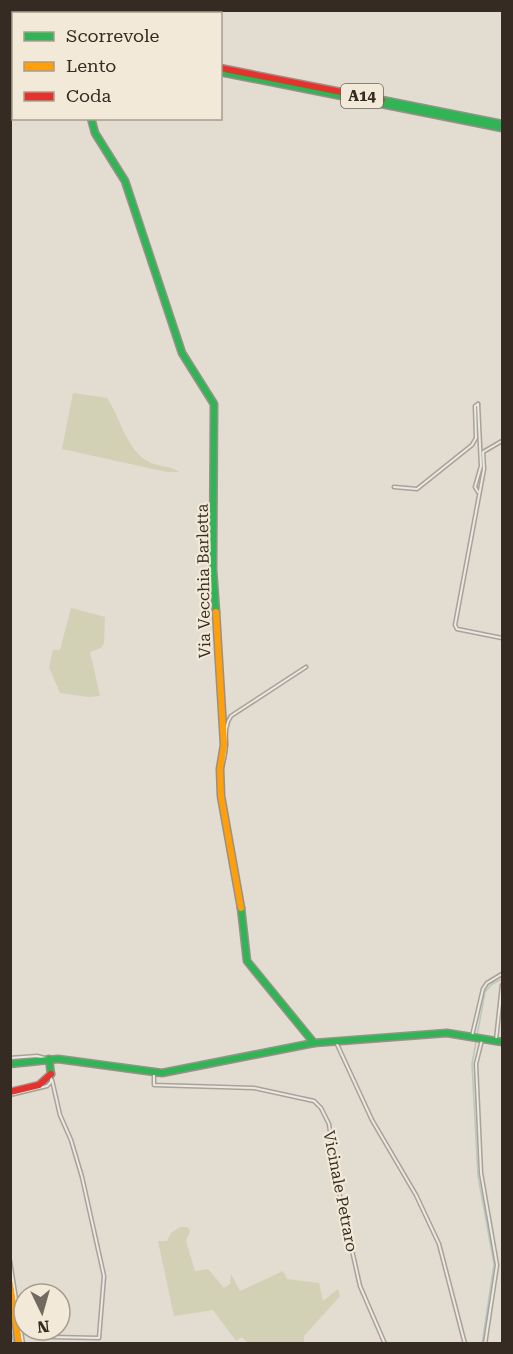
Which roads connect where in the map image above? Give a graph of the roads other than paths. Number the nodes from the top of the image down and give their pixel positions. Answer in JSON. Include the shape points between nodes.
{"nodes":[{"id":1,"x":222,"y":70,"type":"edge"},
{"id":2,"x":92,"y":120,"type":"edge"},
{"id":3,"x":502,"y":126,"type":"edge"},
{"id":4,"x":502,"y":441,"type":"edge"},
{"id":5,"x":394,"y":487,"type":"dead end"},
{"id":6,"x":478,"y":492,"type":"junction"},
{"id":7,"x":502,"y":638,"type":"edge"},
{"id":8,"x":306,"y":667,"type":"dead end"},
{"id":9,"x":220,"y":770,"type":"junction"},
{"id":10,"x":502,"y":974,"type":"edge"},
{"id":11,"x":502,"y":986,"type":"edge"},
{"id":12,"x":477,"y":1036,"type":"junction"},
{"id":13,"x":499,"y":1041,"type":"edge"},
{"id":14,"x":336,"y":1042,"type":"junction"},
{"id":15,"x":314,"y":1043,"type":"junction"},
{"id":16,"x":10,"y":1058,"type":"edge"},
{"id":17,"x":10,"y":1064,"type":"edge"},
{"id":18,"x":50,"y":1069,"type":"junction"},
{"id":19,"x":154,"y":1073,"type":"junction"},
{"id":20,"x":10,"y":1094,"type":"edge"},
{"id":21,"x":10,"y":1260,"type":"edge"},
{"id":22,"x":10,"y":1285,"type":"edge"},
{"id":23,"x":10,"y":1311,"type":"edge"},
{"id":24,"x":10,"y":1333,"type":"edge"},
{"id":25,"x":11,"y":1338,"type":"edge"},
{"id":26,"x":72,"y":1338,"type":"edge"},
{"id":27,"x":17,"y":1344,"type":"edge"},
{"id":28,"x":385,"y":1344,"type":"edge"},
{"id":29,"x":465,"y":1344,"type":"edge"},
{"id":30,"x":485,"y":1344,"type":"edge"}],
"edges":[{"from":1,"to":3,"type":"main road","number":"A14"},
{"from":2,"to":9,"type":"main road","name":"Via Vecchia Barletta","via":[[96,135],[125,181],[182,353],[214,404],[213,569],[223,690]]},
{"from":4,"to":6,"type":"street","via":[[484,450]]},
{"from":5,"to":6,"type":"street","via":[[417,489],[472,445],[476,438],[477,404],[481,470],[475,487]]},
{"from":6,"to":7,"type":"street","via":[[455,627]]},
{"from":8,"to":9,"type":"street","via":[[231,716],[226,728],[226,758]]},
{"from":9,"to":15,"type":"main road","name":"Via Vecchia Barletta","via":[[247,961]]},
{"from":10,"to":12,"type":"street","via":[[483,989]]},
{"from":11,"to":13,"type":"street"},
{"from":12,"to":13,"type":"main road"},
{"from":12,"to":14,"type":"main road","via":[[447,1033]]},
{"from":12,"to":30,"type":"street","via":[[481,1173],[497,1265]]},
{"from":14,"to":15,"type":"main road"},
{"from":14,"to":29,"type":"street","via":[[372,1120],[416,1195],[439,1244]]},
{"from":15,"to":19,"type":"main road"},
{"from":16,"to":18,"type":"street","via":[[37,1056]]},
{"from":17,"to":18,"type":"main road","via":[[40,1060]]},
{"from":18,"to":19,"type":"main road","via":[[58,1059]]},
{"from":18,"to":20,"type":"main road","via":[[39,1084]]},
{"from":18,"to":26,"type":"street","via":[[60,1115],[82,1177],[104,1276],[99,1338]]},
{"from":19,"to":28,"type":"street","name":"Vicinale Petraro","via":[[154,1085],[254,1088],[314,1101],[321,1108],[329,1124],[338,1188],[360,1286]]},
{"from":21,"to":27,"type":"street"},
{"from":22,"to":27,"type":"main road"},
{"from":23,"to":27,"type":"main road"},
{"from":24,"to":25,"type":"street"},
{"from":25,"to":27,"type":"street"}]}
